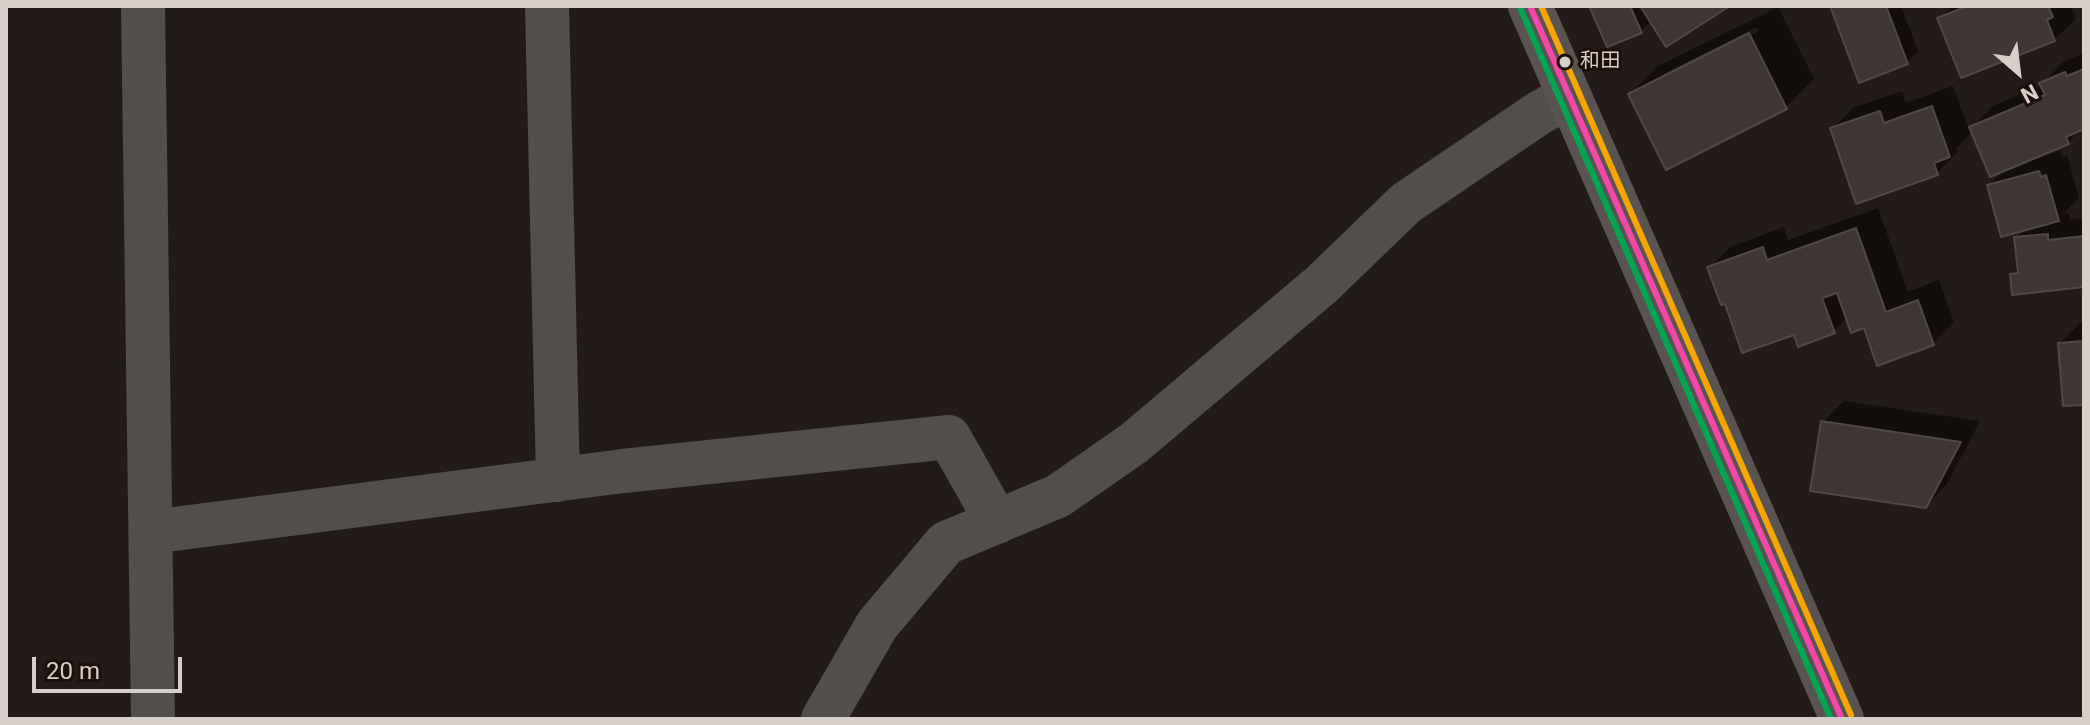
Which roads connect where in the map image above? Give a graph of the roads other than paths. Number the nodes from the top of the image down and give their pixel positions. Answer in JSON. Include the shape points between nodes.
{"nodes":[{"id":1,"x":143,"y":6,"type":"edge"},
{"id":2,"x":547,"y":6,"type":"edge"},
{"id":3,"x":1530,"y":6,"type":"edge"},
{"id":4,"x":1569,"y":96,"type":"junction"},
{"id":5,"x":558,"y":480,"type":"junction"},
{"id":6,"x":997,"y":522,"type":"junction"},
{"id":7,"x":151,"y":532,"type":"junction"},
{"id":8,"x":153,"y":719,"type":"edge"},
{"id":9,"x":823,"y":719,"type":"edge"},
{"id":10,"x":1842,"y":719,"type":"edge"}],
"edges":[{"from":1,"to":7,"type":"street"},
{"from":2,"to":5,"type":"street"},
{"from":3,"to":4,"type":"highway"},
{"from":4,"to":6,"type":"street","via":[[1406,203],[1321,285],[1134,443],[1058,496]]},
{"from":4,"to":10,"type":"highway"},
{"from":5,"to":6,"type":"street","via":[[949,437]]},
{"from":5,"to":7,"type":"street"},
{"from":6,"to":9,"type":"street","via":[[946,543],[877,625]]},
{"from":7,"to":8,"type":"street"}]}
